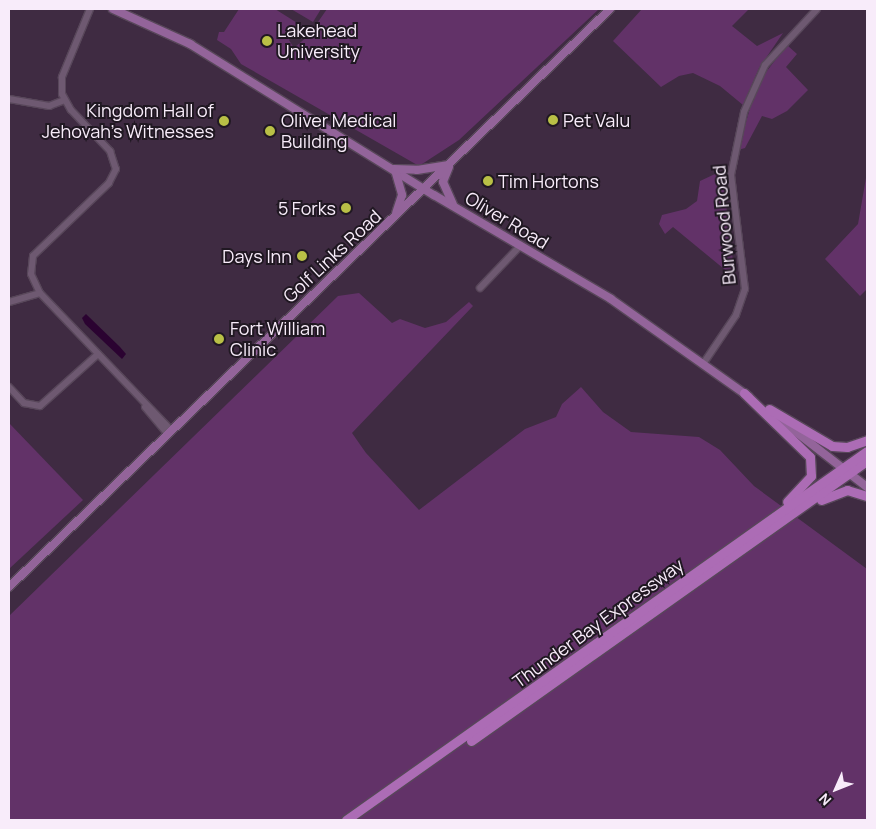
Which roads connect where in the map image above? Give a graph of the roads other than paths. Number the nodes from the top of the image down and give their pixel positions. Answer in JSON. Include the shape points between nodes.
{"nodes":[{"id":1,"x":90,"y":9,"type":"edge"},
{"id":2,"x":113,"y":9,"type":"edge"},
{"id":3,"x":610,"y":9,"type":"edge"},
{"id":4,"x":817,"y":9,"type":"edge"},
{"id":5,"x":9,"y":99,"type":"edge"},
{"id":6,"x":65,"y":100,"type":"junction"},
{"id":7,"x":449,"y":165,"type":"junction"},
{"id":8,"x":393,"y":170,"type":"junction"},
{"id":9,"x":424,"y":189,"type":"junction"},
{"id":10,"x":455,"y":207,"type":"junction"},
{"id":11,"x":394,"y":218,"type":"junction"},
{"id":12,"x":520,"y":245,"type":"junction"},
{"id":13,"x":480,"y":288,"type":"dead end"},
{"id":14,"x":40,"y":293,"type":"junction"},
{"id":15,"x":9,"y":302,"type":"edge"},
{"id":16,"x":98,"y":354,"type":"junction"},
{"id":17,"x":703,"y":364,"type":"junction"},
{"id":18,"x":9,"y":387,"type":"edge"},
{"id":19,"x":744,"y":393,"type":"junction"},
{"id":20,"x":170,"y":432,"type":"junction"},
{"id":21,"x":867,"y":440,"type":"edge"},
{"id":22,"x":867,"y":451,"type":"edge"},
{"id":23,"x":867,"y":461,"type":"edge"},
{"id":24,"x":847,"y":471,"type":"junction"},
{"id":25,"x":867,"y":486,"type":"edge"},
{"id":26,"x":867,"y":496,"type":"edge"},
{"id":27,"x":755,"y":531,"type":"junction"},
{"id":28,"x":764,"y":535,"type":"junction"},
{"id":29,"x":9,"y":587,"type":"edge"},
{"id":30,"x":346,"y":820,"type":"edge"},
{"id":31,"x":356,"y":820,"type":"edge"}],
"edges":[{"from":1,"to":6,"type":"street","via":[[62,77]]},
{"from":2,"to":8,"type":"main road","name":"Oliver Road","via":[[190,44]]},
{"from":3,"to":7,"type":"main road","name":"Golf Links Road"},
{"from":4,"to":17,"type":"street","name":"Burwood Road","via":[[765,65],[744,112],[731,175],[745,289],[736,315]]},
{"from":5,"to":6,"type":"street","via":[[49,106]]},
{"from":6,"to":14,"type":"street","via":[[110,151],[116,169],[109,183],[33,256],[31,274]]},
{"from":7,"to":8,"type":"main road"},
{"from":7,"to":9,"type":"main road","name":"Golf Links Road"},
{"from":7,"to":10,"type":"main road","via":[[443,182]]},
{"from":8,"to":9,"type":"main road","name":"Oliver Road"},
{"from":8,"to":11,"type":"main road","via":[[402,195]]},
{"from":9,"to":10,"type":"main road","name":"Oliver Road"},
{"from":9,"to":11,"type":"main road","name":"Golf Links Road"},
{"from":10,"to":12,"type":"main road","name":"Oliver Road"},
{"from":11,"to":20,"type":"main road","name":"Golf Links Road"},
{"from":12,"to":13,"type":"street"},
{"from":12,"to":17,"type":"main road","name":"Oliver Road","via":[[611,299]]},
{"from":14,"to":15,"type":"street"},
{"from":14,"to":16,"type":"street"},
{"from":16,"to":18,"type":"street","via":[[40,406],[24,402]]},
{"from":16,"to":20,"type":"street"},
{"from":17,"to":19,"type":"main road","name":"Oliver Road"},
{"from":19,"to":21,"type":"highway","via":[[832,446],[854,446]]},
{"from":19,"to":24,"type":"main road","name":"Oliver Road"},
{"from":19,"to":27,"type":"highway","via":[[805,449],[813,470],[802,489]]},
{"from":20,"to":29,"type":"main road","name":"Golf Links Road"},
{"from":22,"to":24,"type":"highway","name":"Thunder Bay Expressway"},
{"from":23,"to":24,"type":"highway","name":"Thunder Bay Expressway"},
{"from":24,"to":25,"type":"main road","name":"Oliver Road"},
{"from":24,"to":27,"type":"highway","name":"Thunder Bay Expressway"},
{"from":24,"to":28,"type":"highway","name":"Thunder Bay Expressway"},
{"from":26,"to":28,"type":"highway","via":[[854,490],[835,492]]},
{"from":27,"to":30,"type":"highway","name":"Thunder Bay Expressway"},
{"from":28,"to":31,"type":"highway","name":"Thunder Bay Expressway"}]}
